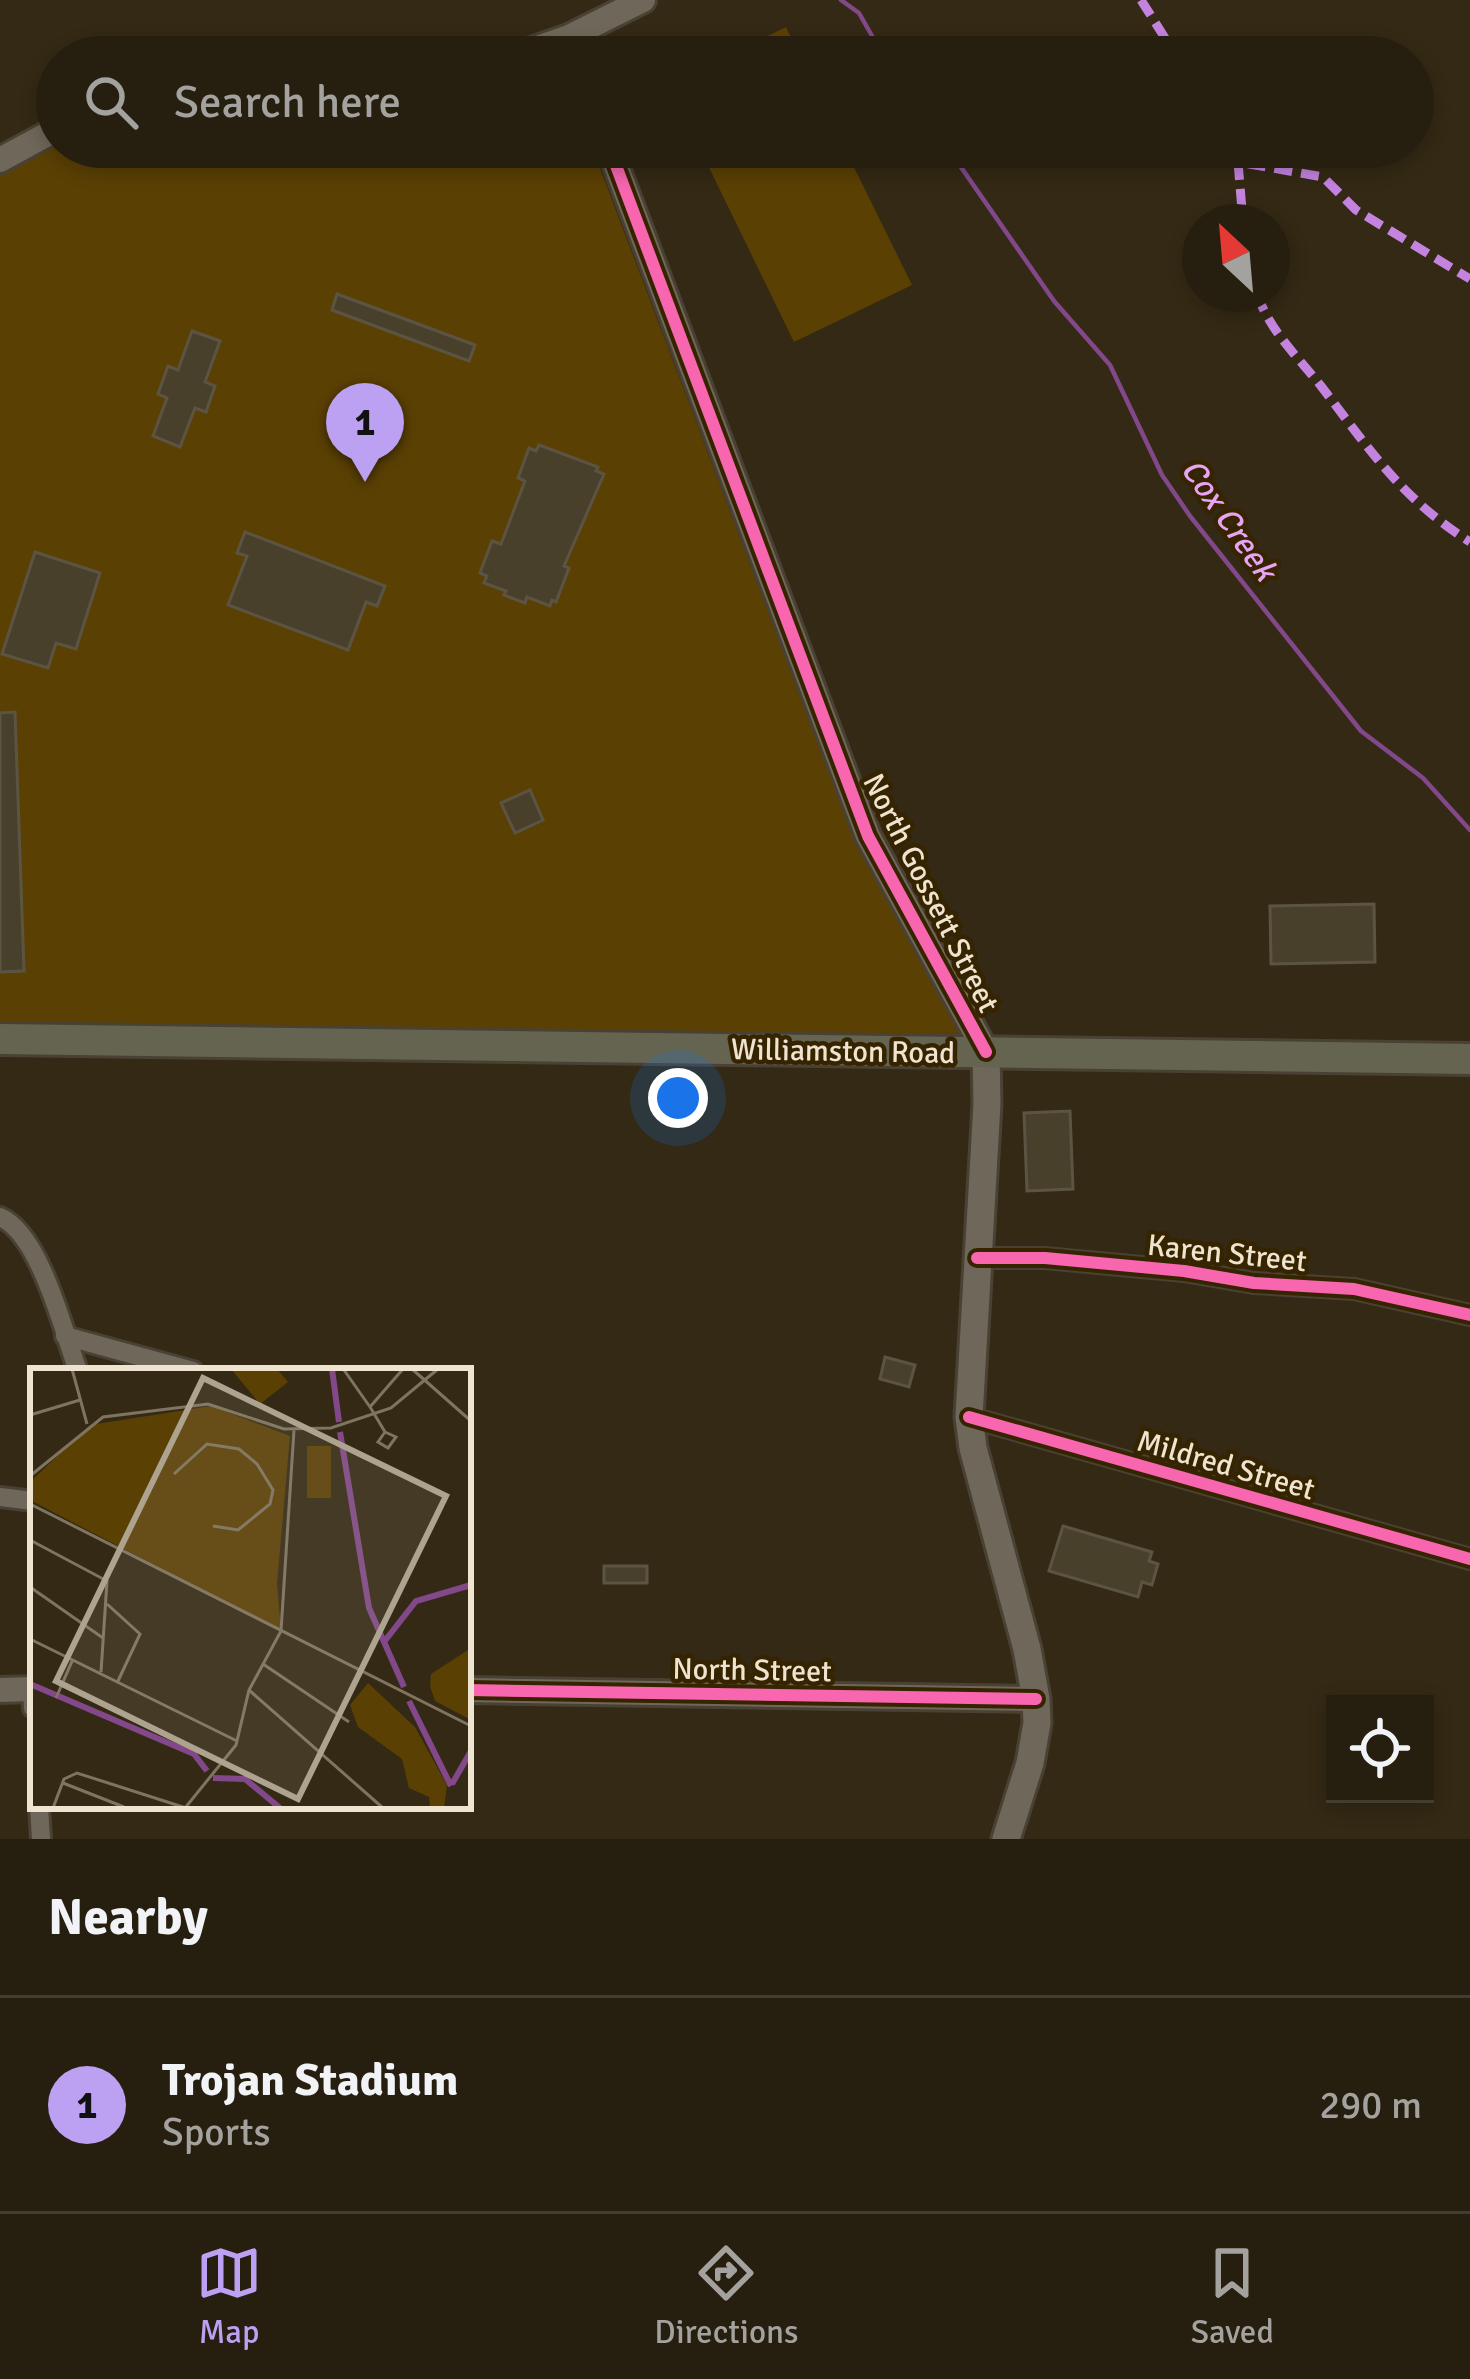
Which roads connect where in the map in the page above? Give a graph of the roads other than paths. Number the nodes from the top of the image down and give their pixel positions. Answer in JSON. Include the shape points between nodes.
{"nodes":[{"id":1,"x":643,"y":0,"type":"edge"},
{"id":2,"x":589,"y":36,"type":"edge"},
{"id":3,"x":36,"y":140,"type":"edge"},
{"id":4,"x":0,"y":160,"type":"edge"},
{"id":5,"x":617,"y":168,"type":"edge"},
{"id":6,"x":0,"y":1039,"type":"edge"},
{"id":7,"x":986,"y":1052,"type":"junction"},
{"id":8,"x":1470,"y":1059,"type":"edge"},
{"id":9,"x":0,"y":1217,"type":"edge"},
{"id":10,"x":976,"y":1258,"type":"junction"},
{"id":11,"x":1470,"y":1315,"type":"edge"},
{"id":12,"x":65,"y":1336,"type":"junction"},
{"id":13,"x":77,"y":1368,"type":"edge"},
{"id":14,"x":182,"y":1368,"type":"edge"},
{"id":15,"x":969,"y":1417,"type":"junction"},
{"id":16,"x":0,"y":1497,"type":"edge"},
{"id":17,"x":30,"y":1501,"type":"edge"},
{"id":18,"x":1470,"y":1559,"type":"edge"},
{"id":19,"x":30,"y":1689,"type":"edge"},
{"id":20,"x":0,"y":1690,"type":"edge"},
{"id":21,"x":471,"y":1690,"type":"edge"},
{"id":22,"x":1036,"y":1699,"type":"junction"},
{"id":23,"x":39,"y":1809,"type":"edge"},
{"id":24,"x":41,"y":1839,"type":"edge"},
{"id":25,"x":1006,"y":1839,"type":"edge"}],
"edges":[{"from":1,"to":2,"type":"street"},
{"from":3,"to":4,"type":"street"},
{"from":5,"to":7,"type":"street","name":"North Gossett Street","via":[[868,836]]},
{"from":6,"to":7,"type":"main road","name":"Williamston Road"},
{"from":7,"to":8,"type":"main road","name":"Williamston Road"},
{"from":7,"to":10,"type":"main road","name":"North Gossett Street"},
{"from":9,"to":12,"type":"street","via":[[30,1244]]},
{"from":10,"to":11,"type":"street","name":"Karen Street","via":[[1354,1289]]},
{"from":10,"to":15,"type":"main road","name":"North Gossett Street"},
{"from":12,"to":13,"type":"street"},
{"from":12,"to":14,"type":"street"},
{"from":15,"to":18,"type":"street","name":"Mildred Street"},
{"from":15,"to":22,"type":"main road","name":"North Gossett Street"},
{"from":16,"to":17,"type":"street"},
{"from":19,"to":20,"type":"street"},
{"from":21,"to":22,"type":"street","name":"North Street"},
{"from":22,"to":25,"type":"main road","name":"North Gossett Street","via":[[1030,1762]]},
{"from":23,"to":24,"type":"street"}]}
